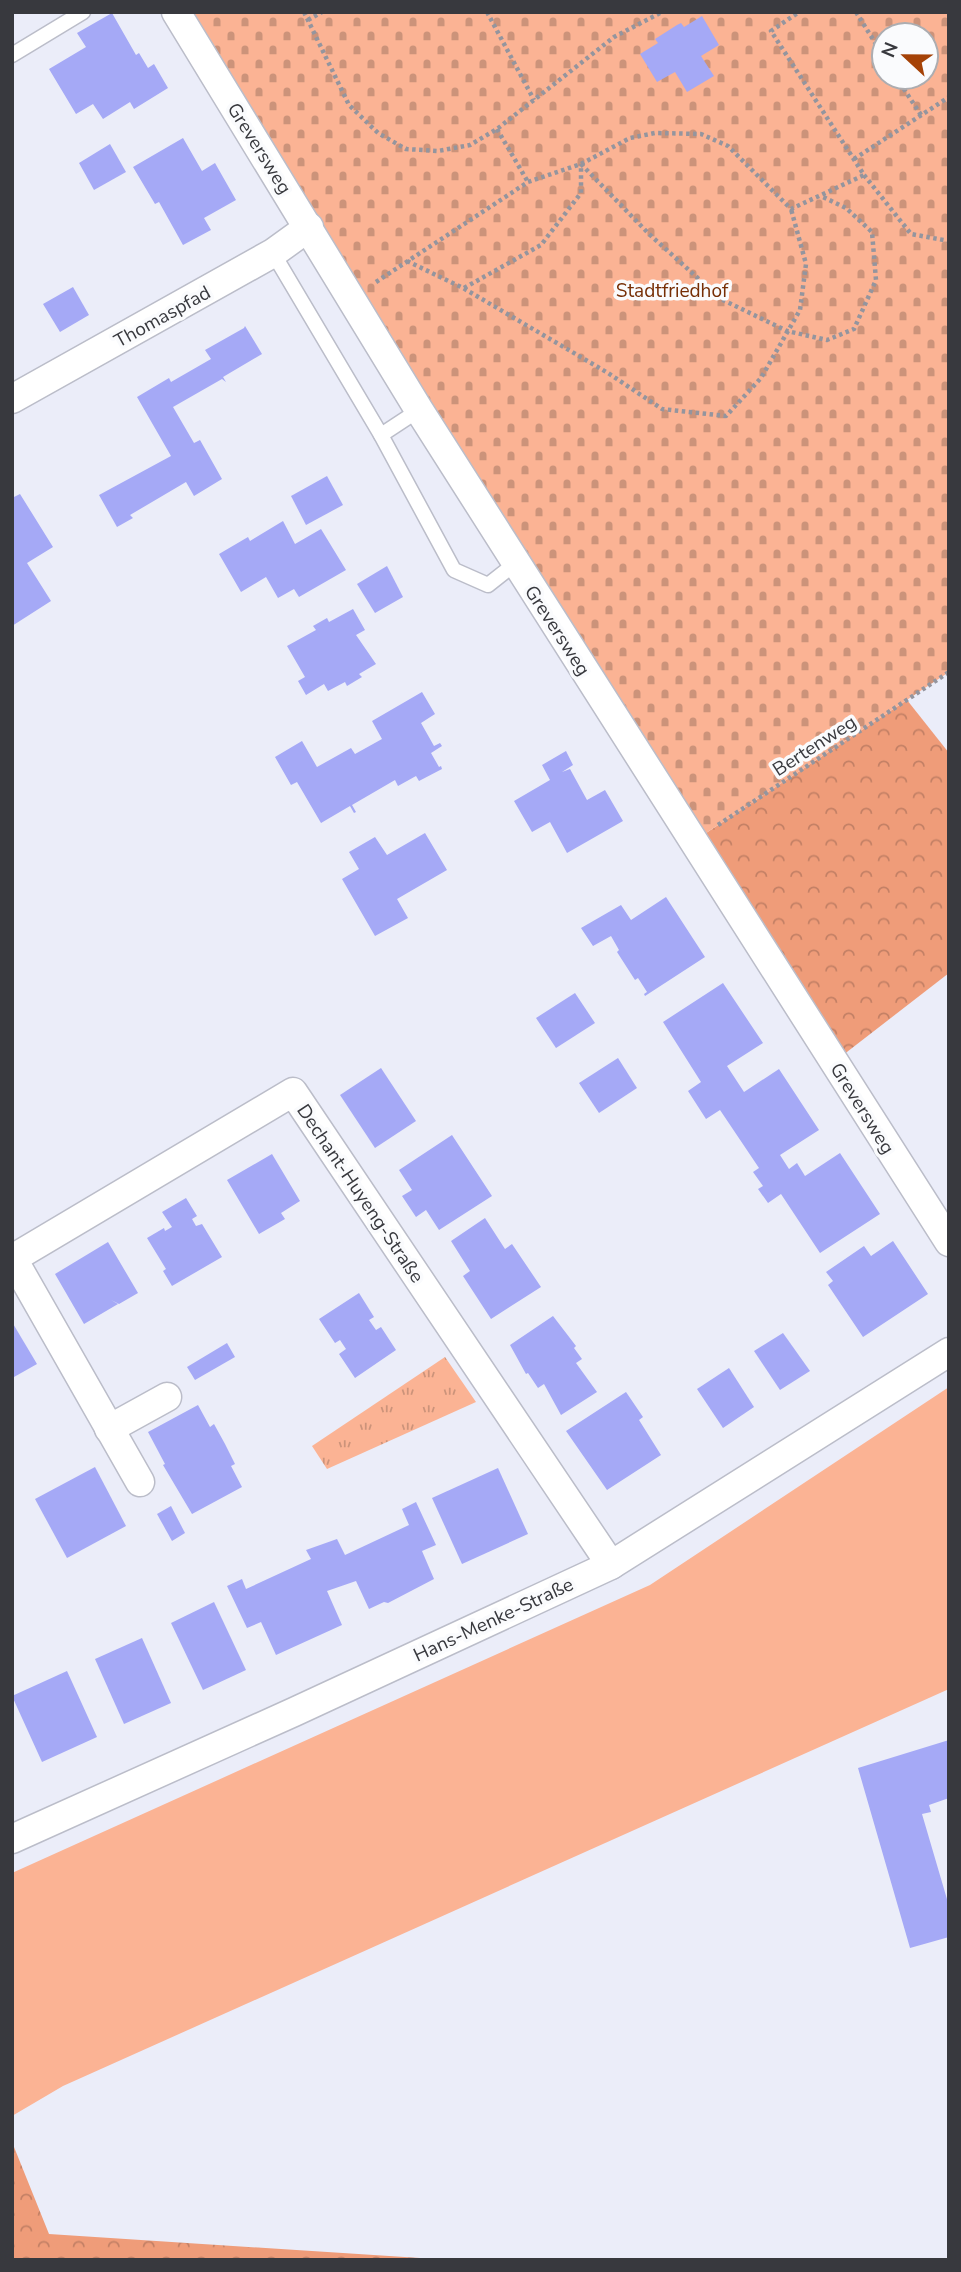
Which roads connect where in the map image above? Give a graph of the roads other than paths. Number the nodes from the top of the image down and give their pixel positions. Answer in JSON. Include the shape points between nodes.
{"nodes":[{"id":1,"x":83,"y":12,"type":"edge"},
{"id":2,"x":176,"y":12,"type":"edge"},
{"id":3,"x":12,"y":55,"type":"edge"},
{"id":4,"x":309,"y":227,"type":"junction"},
{"id":5,"x":273,"y":253,"type":"junction"},
{"id":6,"x":12,"y":399,"type":"edge"},
{"id":7,"x":419,"y":410,"type":"junction"},
{"id":8,"x":381,"y":435,"type":"junction"},
{"id":9,"x":516,"y":564,"type":"junction"},
{"id":10,"x":949,"y":1242,"type":"edge"},
{"id":11,"x":13,"y":1259,"type":"edge"},
{"id":12,"x":949,"y":1352,"type":"edge"},
{"id":13,"x":167,"y":1397,"type":"dead end"},
{"id":14,"x":109,"y":1429,"type":"junction"},
{"id":15,"x":139,"y":1482,"type":"dead end"},
{"id":16,"x":611,"y":1565,"type":"junction"},
{"id":17,"x":12,"y":1839,"type":"edge"}],
"edges":[{"from":1,"to":3,"type":"lane"},
{"from":2,"to":4,"type":"street","name":"Greversweg"},
{"from":4,"to":5,"type":"street","name":"Thomaspfad"},
{"from":4,"to":7,"type":"street","name":"Greversweg"},
{"from":5,"to":6,"type":"street","name":"Thomaspfad"},
{"from":5,"to":8,"type":"lane"},
{"from":7,"to":8,"type":"lane"},
{"from":7,"to":9,"type":"street","name":"Greversweg"},
{"from":8,"to":9,"type":"lane","via":[[454,570],[488,585]]},
{"from":9,"to":10,"type":"street","name":"Greversweg"},
{"from":11,"to":14,"type":"street","name":"Dechant-Huyeng-Straße"},
{"from":11,"to":16,"type":"street","name":"Dechant-Huyeng-Straße","via":[[293,1092]]},
{"from":12,"to":16,"type":"street","name":"Hans-Menke-Straße"},
{"from":13,"to":14,"type":"street"},
{"from":14,"to":15,"type":"street","name":"Dechant-Huyeng-Straße"},
{"from":16,"to":17,"type":"street","name":"Hans-Menke-Straße"}]}
